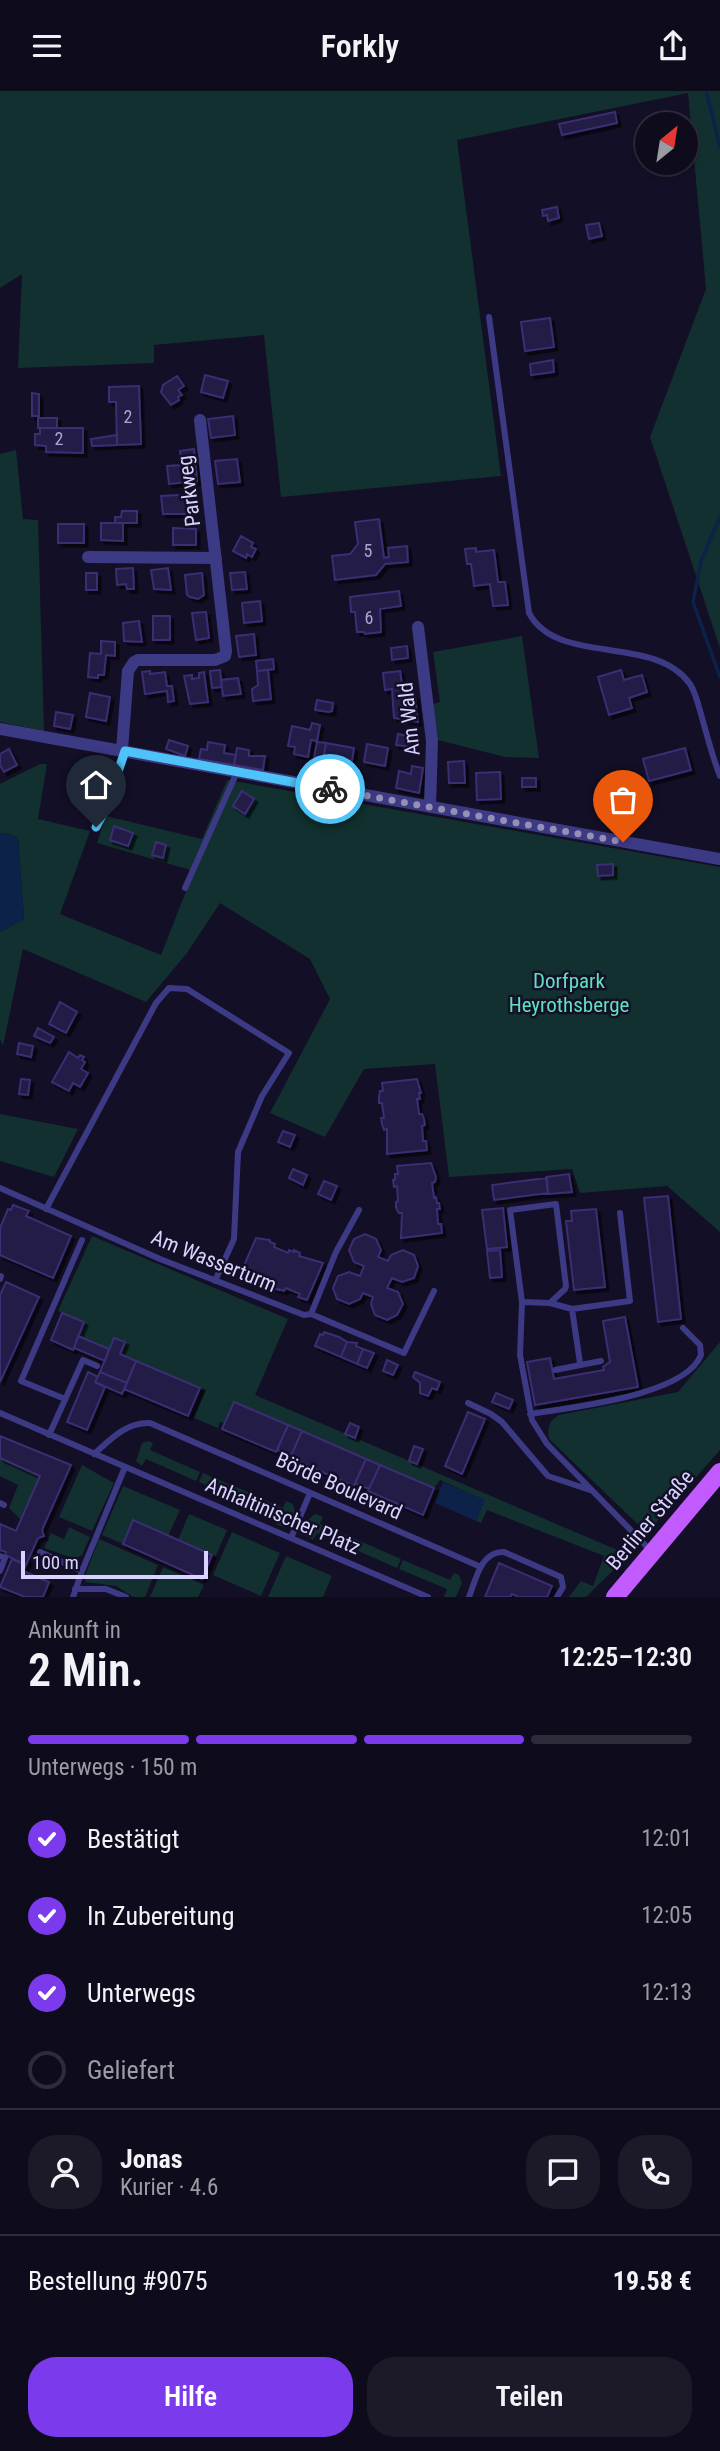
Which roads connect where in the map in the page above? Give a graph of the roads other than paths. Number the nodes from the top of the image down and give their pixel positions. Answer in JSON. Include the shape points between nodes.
{"nodes":[{"id":1,"x":489,"y":317,"type":"dead end"},
{"id":2,"x":200,"y":419,"type":"dead end"},
{"id":3,"x":88,"y":557,"type":"dead end"},
{"id":4,"x":216,"y":558,"type":"junction"},
{"id":5,"x":418,"y":627,"type":"dead end"},
{"id":6,"x":0,"y":729,"type":"edge"},
{"id":7,"x":123,"y":750,"type":"junction"},
{"id":8,"x":237,"y":772,"type":"junction"},
{"id":9,"x":720,"y":776,"type":"edge"},
{"id":10,"x":430,"y":807,"type":"junction"},
{"id":11,"x":96,"y":827,"type":"dead end"},
{"id":12,"x":720,"y":859,"type":"edge"},
{"id":13,"x":185,"y":888,"type":"dead end"},
{"id":14,"x":0,"y":1188,"type":"edge"},
{"id":15,"x":46,"y":1209,"type":"junction"},
{"id":16,"x":359,"y":1210,"type":"dead end"},
{"id":17,"x":620,"y":1213,"type":"dead end"},
{"id":18,"x":82,"y":1240,"type":"dead end"},
{"id":19,"x":215,"y":1280,"type":"junction"},
{"id":20,"x":433,"y":1291,"type":"dead end"},
{"id":21,"x":522,"y":1302,"type":"junction"},
{"id":22,"x":550,"y":1303,"type":"junction"},
{"id":23,"x":572,"y":1309,"type":"junction"},
{"id":24,"x":310,"y":1314,"type":"junction"},
{"id":25,"x":683,"y":1328,"type":"dead end"},
{"id":26,"x":601,"y":1361,"type":"dead end"},
{"id":27,"x":580,"y":1363,"type":"junction"},
{"id":28,"x":97,"y":1366,"type":"dead end"},
{"id":29,"x":555,"y":1370,"type":"dead end"},
{"id":30,"x":65,"y":1399,"type":"junction"},
{"id":31,"x":468,"y":1403,"type":"dead end"},
{"id":32,"x":0,"y":1413,"type":"edge"},
{"id":33,"x":530,"y":1414,"type":"junction"},
{"id":34,"x":49,"y":1435,"type":"junction"},
{"id":35,"x":94,"y":1454,"type":"junction"},
{"id":36,"x":125,"y":1467,"type":"junction"},
{"id":37,"x":720,"y":1472,"type":"edge"},
{"id":38,"x":592,"y":1491,"type":"junction"},
{"id":39,"x":310,"y":1493,"type":"junction"},
{"id":40,"x":291,"y":1538,"type":"junction"},
{"id":41,"x":40,"y":1552,"type":"dead end"},
{"id":42,"x":653,"y":1552,"type":"junction"},
{"id":43,"x":0,"y":1556,"type":"edge"},
{"id":44,"x":481,"y":1567,"type":"junction"},
{"id":45,"x":0,"y":1571,"type":"edge"},
{"id":46,"x":82,"y":1571,"type":"junction"},
{"id":47,"x":75,"y":1589,"type":"junction"},
{"id":48,"x":73,"y":1597,"type":"edge"},
{"id":49,"x":125,"y":1597,"type":"edge"},
{"id":50,"x":428,"y":1597,"type":"edge"},
{"id":51,"x":469,"y":1597,"type":"edge"},
{"id":52,"x":558,"y":1597,"type":"edge"},
{"id":53,"x":615,"y":1597,"type":"edge"}],
"edges":[{"from":1,"to":9,"type":"lane","via":[[529,613],[542,630],[564,641],[646,658],[680,673],[693,689]]},
{"from":2,"to":4,"type":"street","name":"Parkweg"},
{"from":3,"to":4,"type":"street","name":"Parkweg"},
{"from":4,"to":7,"type":"street","name":"Parkweg","via":[[225,656],[134,662],[128,671]]},
{"from":5,"to":10,"type":"street","name":"Am Wald","via":[[432,741]]},
{"from":6,"to":7,"type":"street"},
{"from":7,"to":8,"type":"street"},
{"from":7,"to":11,"type":"lane"},
{"from":8,"to":10,"type":"street"},
{"from":8,"to":13,"type":"lane"},
{"from":10,"to":12,"type":"street"},
{"from":14,"to":15,"type":"lane","name":"Am Wasserturm"},
{"from":15,"to":19,"type":"lane","name":"Am Wasserturm"},
{"from":15,"to":19,"type":"lane","via":[[156,1003],[169,988],[187,989],[289,1053],[262,1096],[237,1152],[234,1239]]},
{"from":16,"to":24,"type":"lane"},
{"from":17,"to":23,"type":"lane","via":[[630,1301]]},
{"from":18,"to":30,"type":"lane","via":[[21,1381]]},
{"from":19,"to":24,"type":"lane","name":"Am Wasserturm","via":[[298,1314]]},
{"from":20,"to":24,"type":"lane","name":"Am Wasserturm","via":[[404,1353]]},
{"from":21,"to":22,"type":"lane"},
{"from":21,"to":22,"type":"lane","via":[[510,1209],[556,1204],[566,1286]]},
{"from":21,"to":33,"type":"lane","via":[[520,1355]]},
{"from":22,"to":23,"type":"lane"},
{"from":23,"to":27,"type":"lane"},
{"from":25,"to":33,"type":"lane","via":[[700,1345],[701,1355],[690,1371],[671,1383]]},
{"from":26,"to":27,"type":"lane"},
{"from":27,"to":29,"type":"lane"},
{"from":28,"to":30,"type":"lane","via":[[83,1360]]},
{"from":30,"to":34,"type":"lane"},
{"from":31,"to":38,"type":"lane","via":[[502,1422],[548,1476]]},
{"from":32,"to":34,"type":"lane","name":"Anhaltinischer Platz"},
{"from":33,"to":38,"type":"lane","via":[[538,1433]]},
{"from":34,"to":35,"type":"lane","name":"Anhaltinischer Platz"},
{"from":35,"to":36,"type":"lane","name":"Anhaltinischer Platz"},
{"from":35,"to":39,"type":"lane","name":"Börde Boulevard","via":[[136,1422],[150,1423]]},
{"from":36,"to":40,"type":"lane","name":"Anhaltinischer Platz"},
{"from":36,"to":46,"type":"lane"},
{"from":37,"to":42,"type":"main road","name":"Berliner Straße"},
{"from":38,"to":42,"type":"lane"},
{"from":39,"to":40,"type":"lane"},
{"from":39,"to":44,"type":"lane","name":"Börde Boulevard"},
{"from":40,"to":50,"type":"lane","name":"Anhaltinischer Platz"},
{"from":41,"to":46,"type":"lane"},
{"from":42,"to":53,"type":"main road","name":"Berliner Straße"},
{"from":43,"to":45,"type":"lane","via":[[5,1559]]},
{"from":44,"to":51,"type":"lane"},
{"from":44,"to":52,"type":"lane","via":[[491,1554],[504,1552],[561,1577]]},
{"from":46,"to":47,"type":"lane"},
{"from":47,"to":48,"type":"lane"},
{"from":47,"to":49,"type":"lane","via":[[106,1590]]}]}
